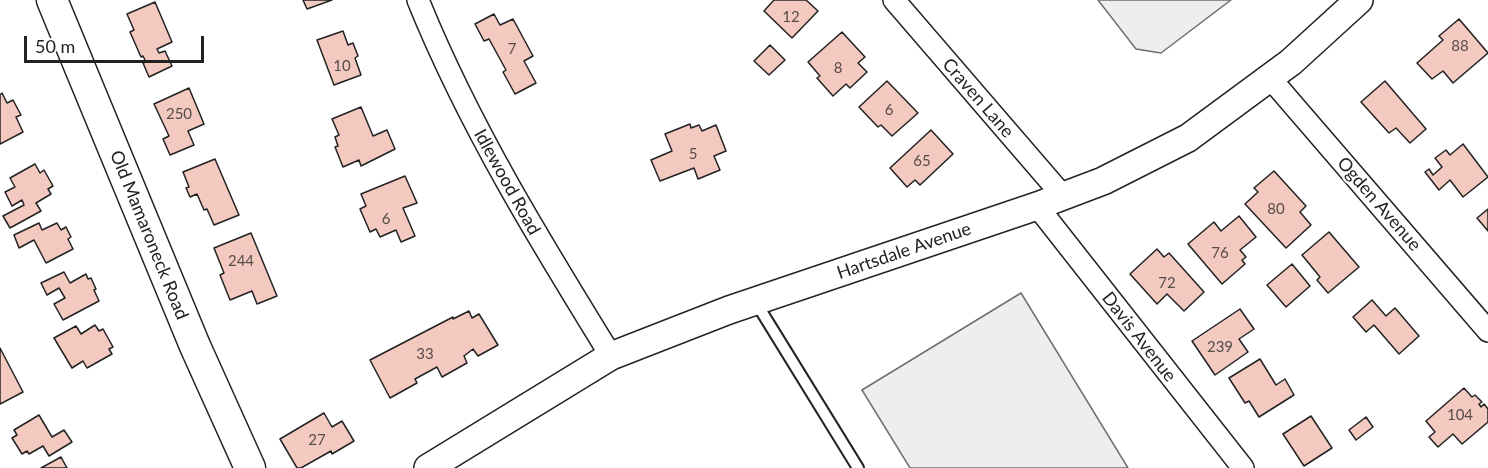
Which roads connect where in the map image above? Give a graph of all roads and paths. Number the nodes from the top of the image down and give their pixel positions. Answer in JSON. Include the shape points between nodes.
{"nodes":[{"id":1,"x":52,"y":0,"type":"edge"},
{"id":2,"x":894,"y":0,"type":"edge"},
{"id":3,"x":1359,"y":0,"type":"edge"},
{"id":4,"x":426,"y":4,"type":"edge"},
{"id":5,"x":1270,"y":78,"type":"junction"},
{"id":6,"x":1063,"y":196,"type":"junction"},
{"id":7,"x":1037,"y":206,"type":"junction"},
{"id":8,"x":755,"y":301,"type":"junction"},
{"id":9,"x":1488,"y":331,"type":"edge"},
{"id":10,"x":611,"y":356,"type":"junction"},
{"id":11,"x":250,"y":468,"type":"edge"},
{"id":12,"x":428,"y":468,"type":"edge"},
{"id":13,"x":858,"y":468,"type":"edge"},
{"id":14,"x":1243,"y":468,"type":"edge"}],
"edges":[{"from":1,"to":11,"type":"main road","name":"Old Mamaroneck Road","via":[[195,346]]},
{"from":2,"to":6,"type":"street","name":"Craven Lane"},
{"from":3,"to":5,"type":"street","name":"Hartsdale Avenue"},
{"from":4,"to":10,"type":"street","name":"Idlewood Road","via":[[478,132]]},
{"from":5,"to":6,"type":"street","name":"Hartsdale Avenue","via":[[1188,138],[1103,181]]},
{"from":5,"to":9,"type":"street","name":"Ogden Avenue"},
{"from":6,"to":7,"type":"street","name":"Hartsdale Avenue"},
{"from":7,"to":8,"type":"street","name":"Hartsdale Avenue"},
{"from":7,"to":14,"type":"street","name":"Davis Avenue"},
{"from":8,"to":10,"type":"street","name":"Hartsdale Avenue"},
{"from":8,"to":13,"type":"lane"},
{"from":10,"to":12,"type":"street","name":"Hartsdale Avenue"}]}
